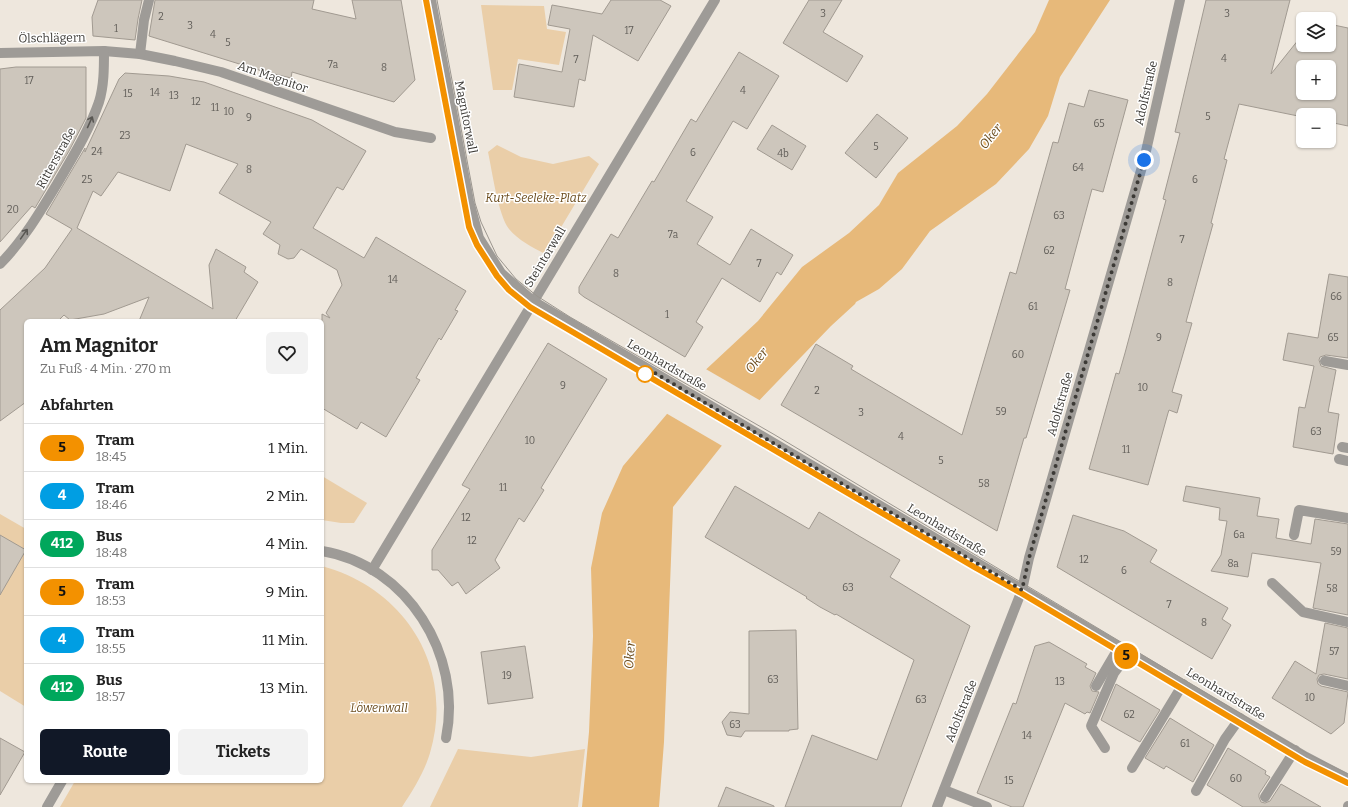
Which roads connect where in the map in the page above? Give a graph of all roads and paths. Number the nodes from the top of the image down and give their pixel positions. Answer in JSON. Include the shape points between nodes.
{"nodes":[{"id":1,"x":149,"y":0,"type":"edge"},
{"id":2,"x":431,"y":0,"type":"edge"},
{"id":3,"x":715,"y":0,"type":"edge"},
{"id":4,"x":1180,"y":0,"type":"edge"},
{"id":5,"x":104,"y":51,"type":"junction"},
{"id":6,"x":0,"y":53,"type":"edge"},
{"id":7,"x":140,"y":54,"type":"junction"},
{"id":8,"x":431,"y":138,"type":"dead end"},
{"id":9,"x":0,"y":264,"type":"edge"},
{"id":10,"x":534,"y":301,"type":"junction"},
{"id":11,"x":1325,"y":361,"type":"dead end"},
{"id":12,"x":1348,"y":365,"type":"edge"},
{"id":13,"x":1348,"y":518,"type":"edge"},
{"id":14,"x":1294,"y":534,"type":"dead end"},
{"id":15,"x":324,"y":551,"type":"edge"},
{"id":16,"x":372,"y":570,"type":"junction"},
{"id":17,"x":1272,"y":582,"type":"dead end"},
{"id":18,"x":1022,"y":590,"type":"junction"},
{"id":19,"x":1348,"y":622,"type":"edge"},
{"id":20,"x":1118,"y":647,"type":"junction"},
{"id":21,"x":1129,"y":653,"type":"junction"},
{"id":22,"x":1323,"y":680,"type":"dead end"},
{"id":23,"x":1183,"y":684,"type":"junction"},
{"id":24,"x":1096,"y":686,"type":"dead end"},
{"id":25,"x":1348,"y":686,"type":"edge"},
{"id":26,"x":1240,"y":718,"type":"junction"},
{"id":27,"x":446,"y":738,"type":"dead end"},
{"id":28,"x":1105,"y":748,"type":"dead end"},
{"id":29,"x":1295,"y":750,"type":"junction"},
{"id":30,"x":1132,"y":768,"type":"dead end"},
{"id":31,"x":1348,"y":778,"type":"edge"},
{"id":32,"x":61,"y":783,"type":"edge"},
{"id":33,"x":944,"y":790,"type":"junction"},
{"id":34,"x":1196,"y":791,"type":"dead end"},
{"id":35,"x":1265,"y":797,"type":"dead end"},
{"id":36,"x":47,"y":807,"type":"edge"},
{"id":37,"x":937,"y":807,"type":"edge"},
{"id":38,"x":987,"y":807,"type":"edge"}],
"edges":[{"from":1,"to":7,"type":"street"},
{"from":2,"to":10,"type":"street","name":"Magnitorwall","via":[[469,201],[479,238],[501,273]]},
{"from":3,"to":10,"type":"street","name":"Steintorwall"},
{"from":4,"to":18,"type":"street","name":"Adolfstraße","via":[[1144,160]]},
{"from":5,"to":6,"type":"street","name":"Ölschlägern"},
{"from":5,"to":7,"type":"street","name":"Am Magnitor"},
{"from":9,"to":5,"type":"street","name":"Ritterstraße","one_way":true,"via":[[42,208],[76,151],[99,102],[105,73]]},
{"from":7,"to":8,"type":"street","name":"Am Magnitor","via":[[221,72],[395,132]]},
{"from":10,"to":16,"type":"street","name":"Steintorwall"},
{"from":10,"to":18,"type":"street","name":"Leonhardstraße"},
{"from":11,"to":12,"type":"street"},
{"from":13,"to":14,"type":"street","via":[[1299,510]]},
{"from":15,"to":16,"type":"street"},
{"from":16,"to":27,"type":"street","via":[[409,600],[435,640],[448,686],[450,710]]},
{"from":17,"to":19,"type":"street","via":[[1303,612]]},
{"from":18,"to":20,"type":"street","name":"Leonhardstraße"},
{"from":18,"to":33,"type":"street","name":"Adolfstraße"},
{"from":20,"to":21,"type":"street","name":"Leonhardstraße"},
{"from":20,"to":24,"type":"street"},
{"from":21,"to":23,"type":"street","name":"Leonhardstraße"},
{"from":21,"to":28,"type":"street","via":[[1114,673],[1091,726]]},
{"from":22,"to":25,"type":"street"},
{"from":23,"to":26,"type":"street","name":"Leonhardstraße"},
{"from":23,"to":30,"type":"street"},
{"from":26,"to":29,"type":"street","name":"Leonhardstraße"},
{"from":26,"to":34,"type":"street","via":[[1225,739]]},
{"from":29,"to":31,"type":"street","name":"Leonhardstraße"},
{"from":29,"to":35,"type":"street"},
{"from":32,"to":36,"type":"street"},
{"from":33,"to":37,"type":"street","name":"Adolfstraße"},
{"from":33,"to":38,"type":"street"}]}
